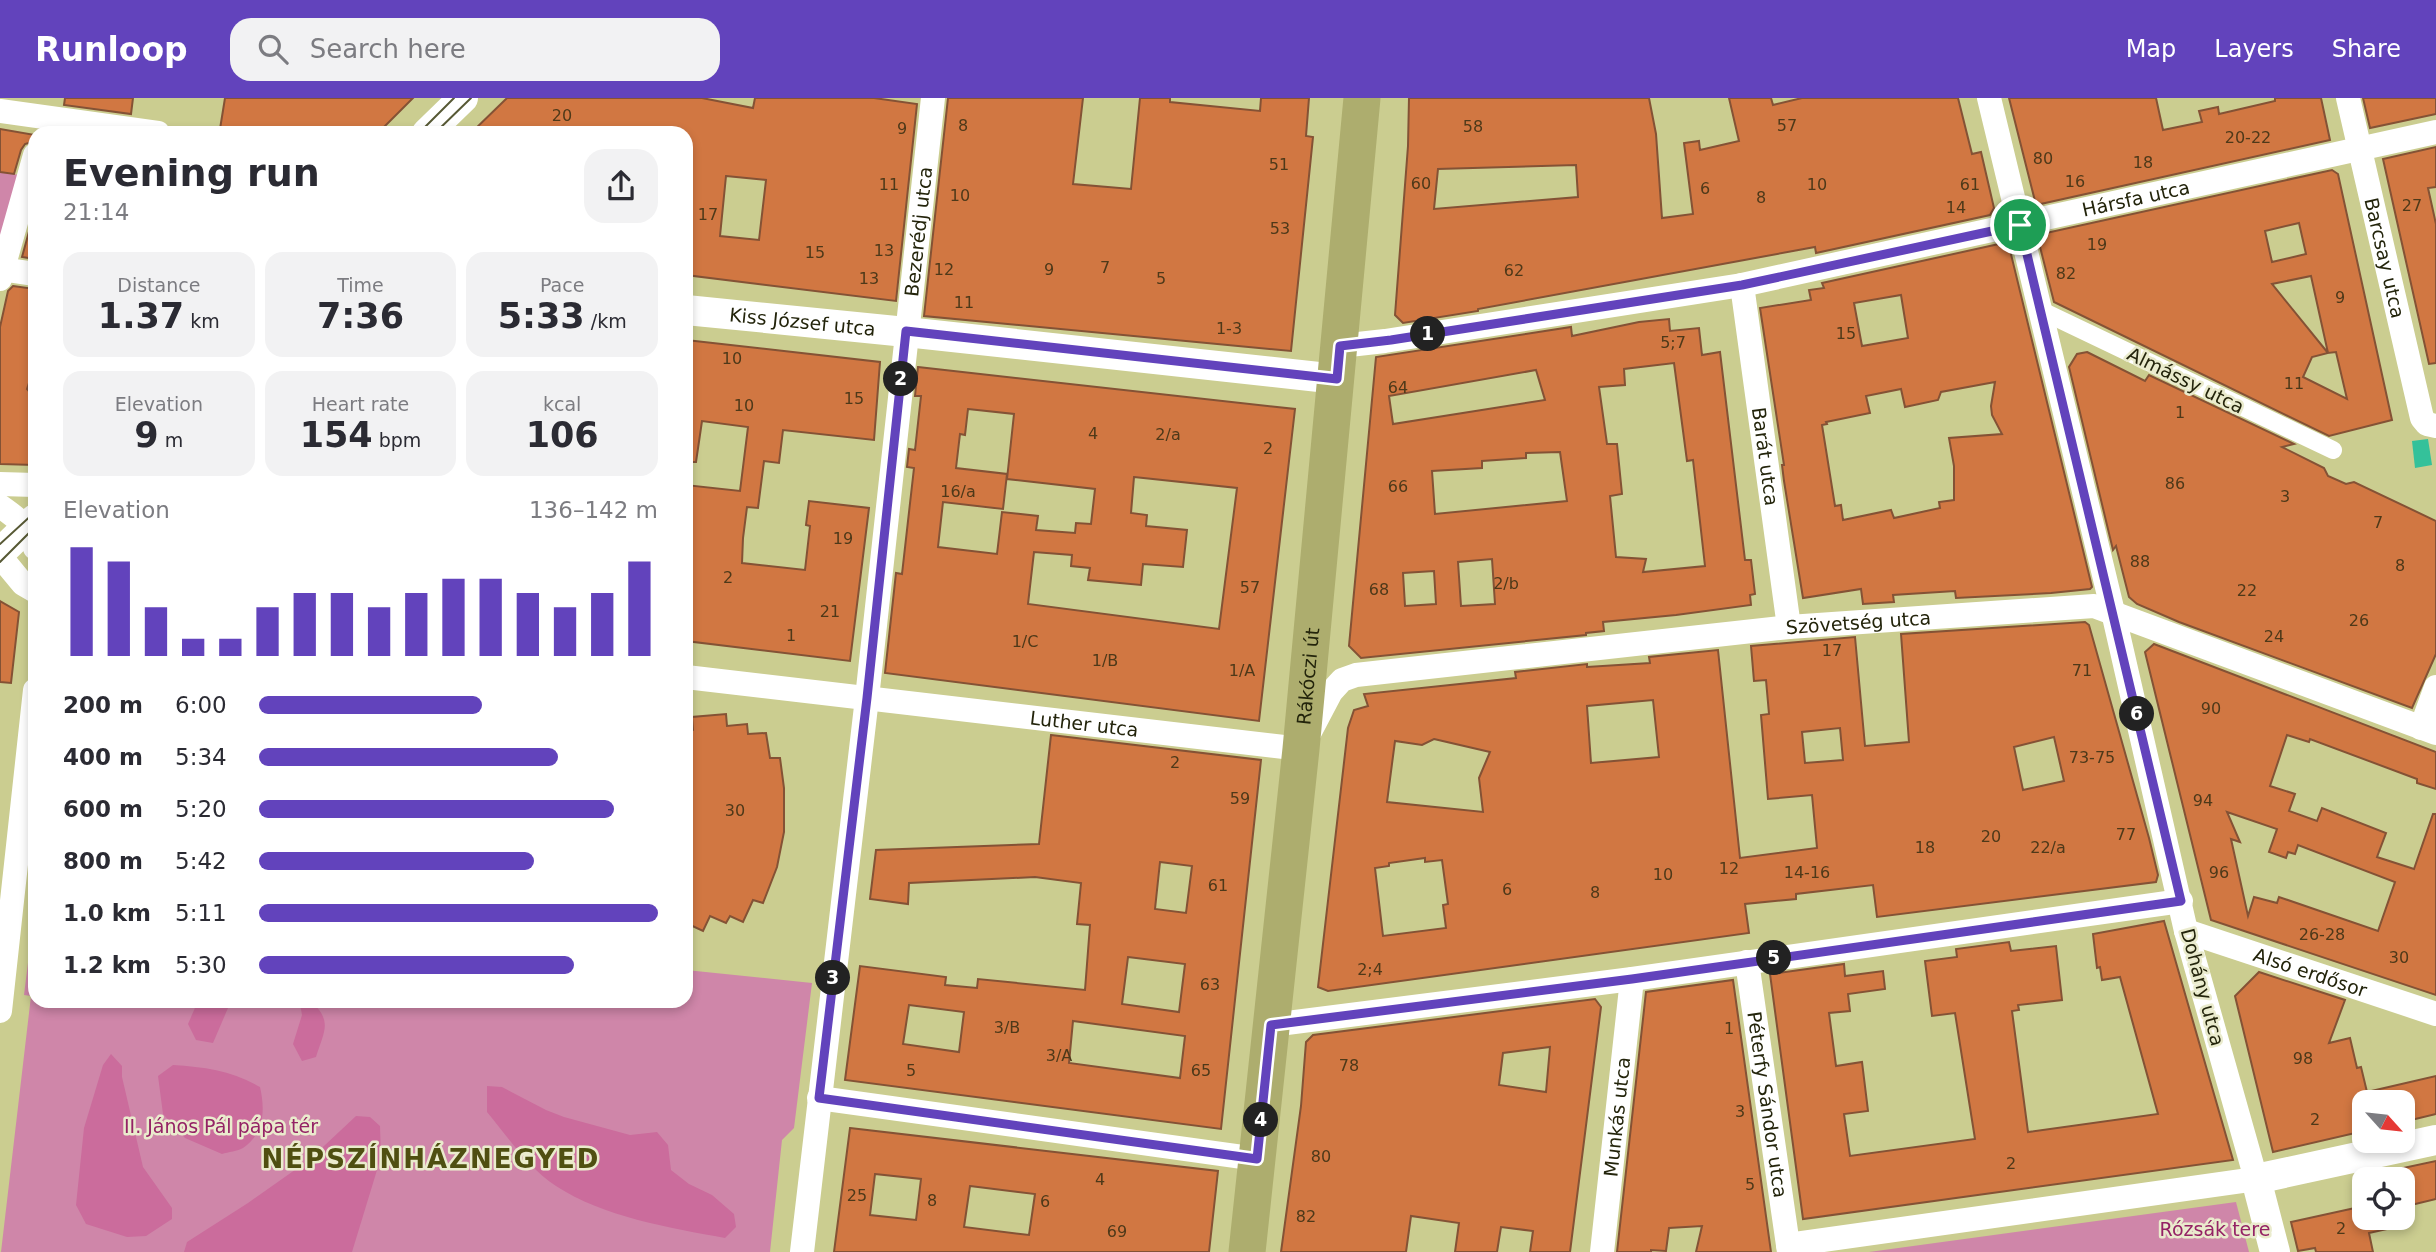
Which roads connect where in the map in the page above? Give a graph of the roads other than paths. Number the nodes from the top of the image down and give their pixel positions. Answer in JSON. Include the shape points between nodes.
{"nodes":[{"id":1,"x":463,"y":98,"type":"edge"},
{"id":2,"x":933,"y":98,"type":"edge"},
{"id":3,"x":1362,"y":98,"type":"edge"},
{"id":4,"x":1989,"y":98,"type":"edge"},
{"id":5,"x":2348,"y":98,"type":"edge"},
{"id":6,"x":0,"y":111,"type":"edge"},
{"id":7,"x":45,"y":116,"type":"edge"},
{"id":8,"x":111,"y":126,"type":"edge"},
{"id":9,"x":434,"y":126,"type":"edge"},
{"id":10,"x":2436,"y":132,"type":"edge"},
{"id":11,"x":2359,"y":149,"type":"junction"},
{"id":12,"x":28,"y":179,"type":"edge"},
{"id":13,"x":2020,"y":225,"type":"junction"},
{"id":14,"x":1,"y":272,"type":"edge"},
{"id":15,"x":28,"y":274,"type":"edge"},
{"id":16,"x":1742,"y":285,"type":"junction"},
{"id":17,"x":2040,"y":310,"type":"junction"},
{"id":18,"x":693,"y":311,"type":"edge"},
{"id":19,"x":906,"y":331,"type":"junction"},
{"id":20,"x":1339,"y":363,"type":"junction"},
{"id":21,"x":2429,"y":422,"type":"edge"},
{"id":22,"x":2333,"y":450,"type":"dead end"},
{"id":23,"x":0,"y":484,"type":"edge"},
{"id":24,"x":28,"y":485,"type":"edge"},
{"id":25,"x":0,"y":506,"type":"edge"},
{"id":26,"x":28,"y":528,"type":"edge"},
{"id":27,"x":28,"y":534,"type":"edge"},
{"id":28,"x":0,"y":555,"type":"edge"},
{"id":29,"x":28,"y":587,"type":"edge"},
{"id":30,"x":2113,"y":611,"type":"junction"},
{"id":31,"x":1789,"y":627,"type":"junction"},
{"id":32,"x":693,"y":678,"type":"edge"},
{"id":33,"x":2436,"y":687,"type":"edge"},
{"id":34,"x":867,"y":698,"type":"junction"},
{"id":35,"x":2429,"y":731,"type":"edge"},
{"id":36,"x":1300,"y":749,"type":"junction"},
{"id":37,"x":28,"y":753,"type":"edge"},
{"id":38,"x":2181,"y":901,"type":"junction"},
{"id":39,"x":2186,"y":931,"type":"junction"},
{"id":40,"x":1747,"y":962,"type":"junction"},
{"id":41,"x":1632,"y":979,"type":"junction"},
{"id":42,"x":0,"y":1003,"type":"edge"},
{"id":43,"x":0,"y":1011,"type":"edge"},
{"id":44,"x":2436,"y":1014,"type":"edge"},
{"id":45,"x":1271,"y":1025,"type":"junction"},
{"id":46,"x":819,"y":1098,"type":"junction"},
{"id":47,"x":2436,"y":1140,"type":"edge"},
{"id":48,"x":1257,"y":1159,"type":"junction"},
{"id":49,"x":2256,"y":1179,"type":"junction"},
{"id":50,"x":1788,"y":1249,"type":"edge"},
{"id":51,"x":802,"y":1252,"type":"edge"},
{"id":52,"x":1247,"y":1252,"type":"edge"},
{"id":53,"x":1602,"y":1252,"type":"edge"},
{"id":54,"x":2275,"y":1252,"type":"edge"}],
"edges":[{"from":1,"to":9,"type":"street"},
{"from":2,"to":19,"type":"street","name":"Bezerédj utca"},
{"from":3,"to":20,"type":"main road","name":"Rákóczi út"},
{"from":4,"to":13,"type":"street","name":"Dohány utca"},
{"from":5,"to":11,"type":"street","name":"Barcsay utca"},
{"from":6,"to":7,"type":"street"},
{"from":7,"to":8,"type":"street"},
{"from":10,"to":11,"type":"street","name":"Hársfa utca"},
{"from":11,"to":13,"type":"street","name":"Hársfa utca"},
{"from":11,"to":21,"type":"street","name":"Barcsay utca"},
{"from":12,"to":14,"type":"street"},
{"from":13,"to":16,"type":"street","name":"Hársfa utca"},
{"from":13,"to":17,"type":"street","name":"Dohány utca"},
{"from":14,"to":15,"type":"street"},
{"from":16,"to":20,"type":"street","name":"Hársfa utca","via":[[1391,340]]},
{"from":16,"to":31,"type":"street","name":"Barát utca"},
{"from":17,"to":22,"type":"street","name":"Almássy utca"},
{"from":17,"to":30,"type":"street","name":"Dohány utca"},
{"from":18,"to":19,"type":"street","name":"Kiss József utca"},
{"from":19,"to":20,"type":"street","name":"Kiss József utca"},
{"from":19,"to":34,"type":"street","name":"Bezerédj utca"},
{"from":20,"to":36,"type":"main road","name":"Rákóczi út"},
{"from":23,"to":24,"type":"street"},
{"from":25,"to":26,"type":"street"},
{"from":27,"to":28,"type":"street"},
{"from":28,"to":29,"type":"street"},
{"from":30,"to":31,"type":"street","name":"Szövetség utca","via":[[2094,606]]},
{"from":30,"to":35,"type":"street","name":"Szövetség utca"},
{"from":30,"to":38,"type":"street","name":"Dohány utca"},
{"from":31,"to":36,"type":"street","name":"Szövetség utca","via":[[1356,675],[1331,692]]},
{"from":32,"to":34,"type":"street"},
{"from":33,"to":35,"type":"street"},
{"from":34,"to":36,"type":"street","name":"Luther utca"},
{"from":34,"to":46,"type":"street"},
{"from":36,"to":45,"type":"main road","name":"Rákóczi út"},
{"from":37,"to":42,"type":"street"},
{"from":38,"to":39,"type":"street","name":"Dohány utca"},
{"from":38,"to":40,"type":"street"},
{"from":39,"to":44,"type":"street","name":"Alsó erdősor"},
{"from":39,"to":49,"type":"street","name":"Dohány utca"},
{"from":40,"to":41,"type":"street"},
{"from":40,"to":50,"type":"street","name":"Péterfy Sándor utca"},
{"from":41,"to":45,"type":"street"},
{"from":41,"to":53,"type":"street","name":"Munkás utca"},
{"from":42,"to":43,"type":"street"},
{"from":45,"to":48,"type":"main road","name":"Rákóczi út"},
{"from":46,"to":48,"type":"street"},
{"from":46,"to":51,"type":"street"},
{"from":47,"to":49,"type":"street"},
{"from":48,"to":52,"type":"main road","name":"Rákóczi út"},
{"from":49,"to":50,"type":"street"},
{"from":49,"to":54,"type":"street"}]}
